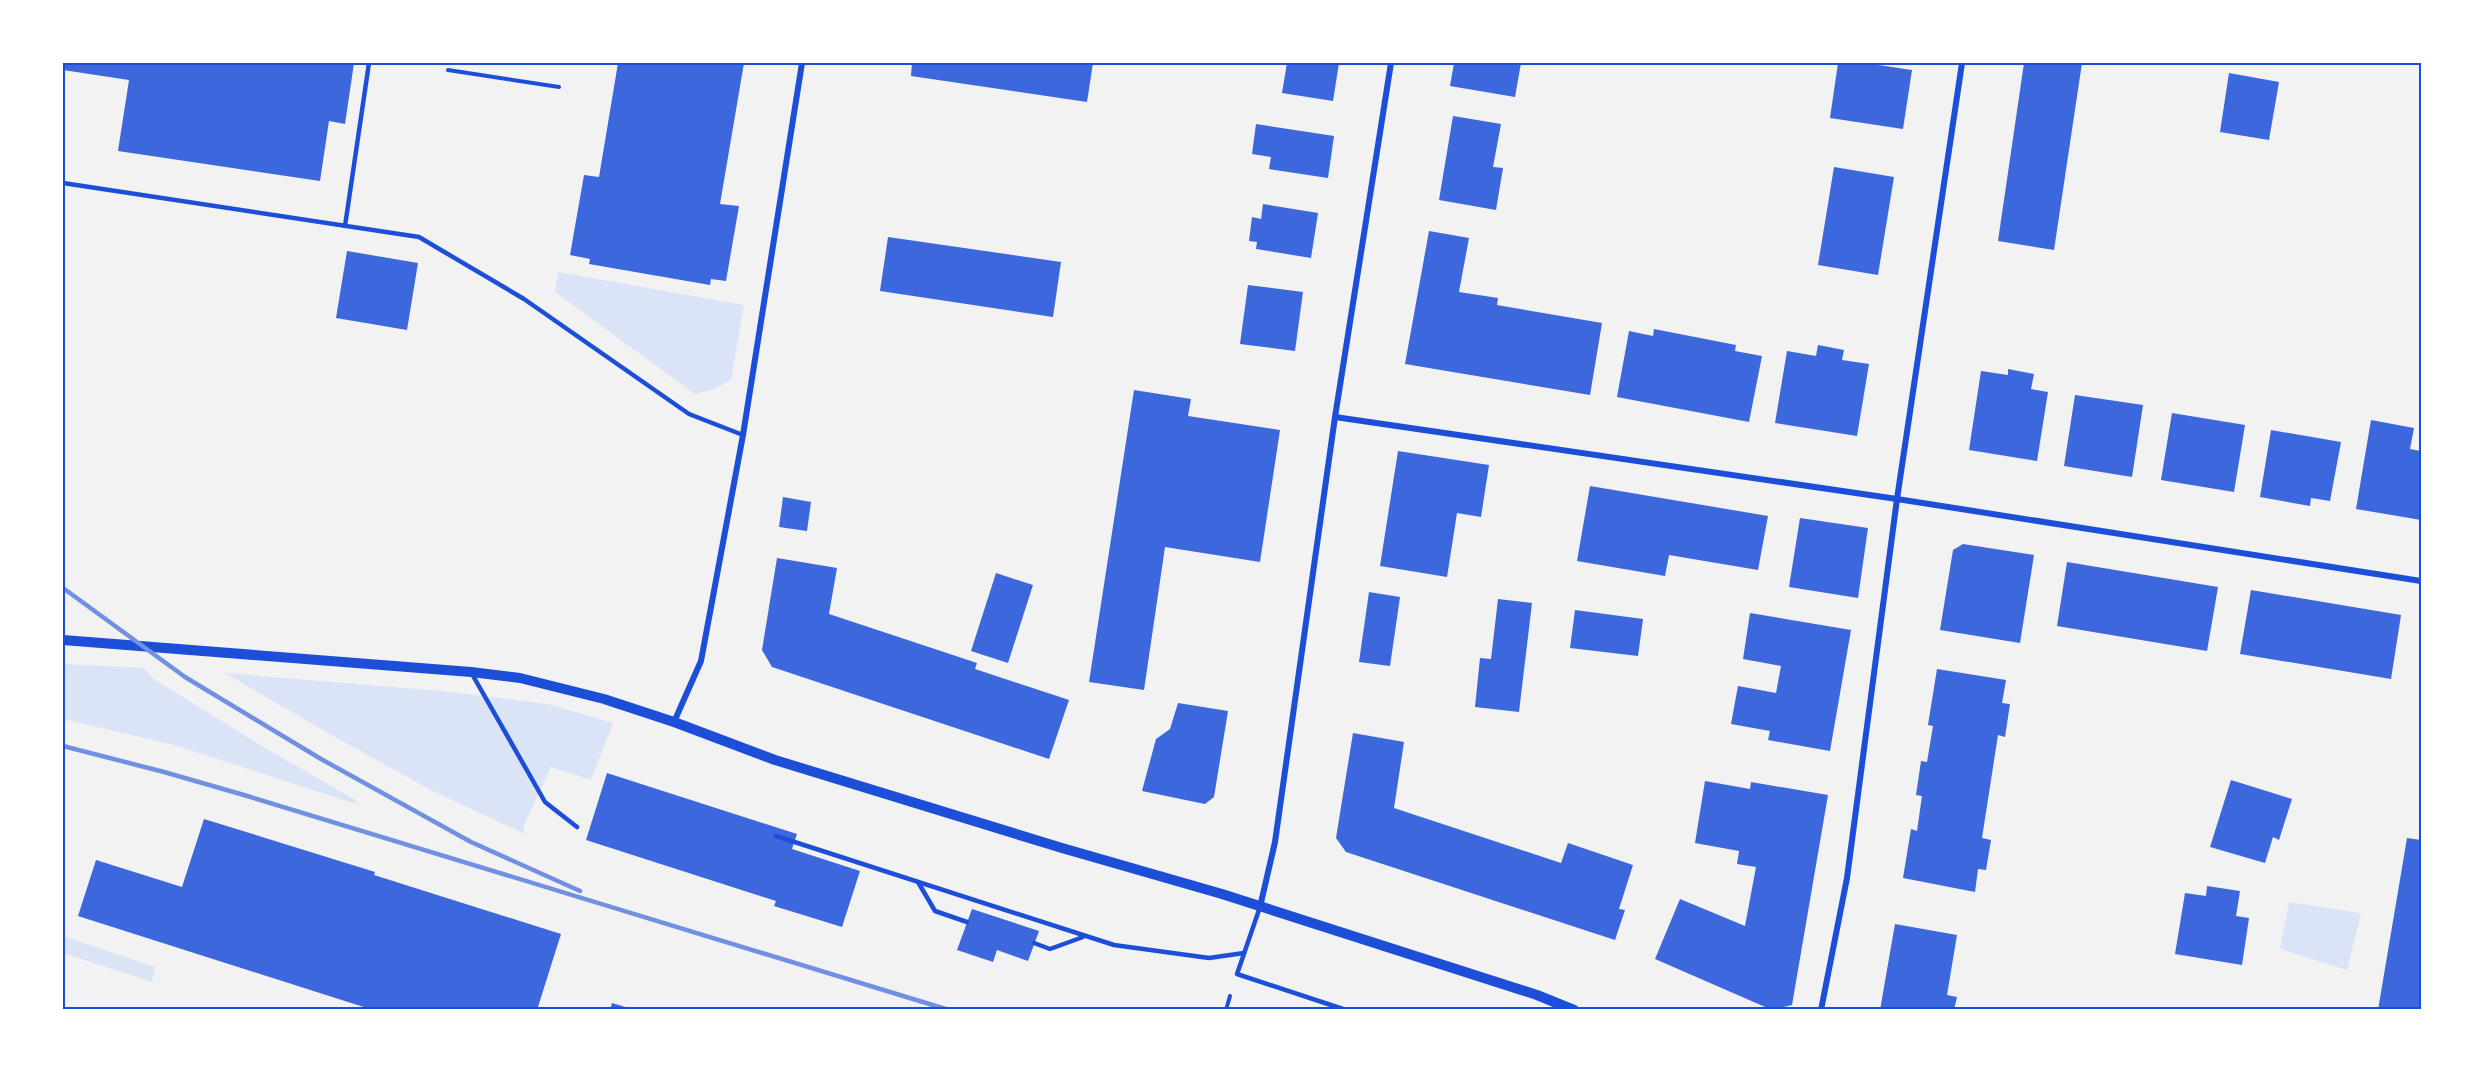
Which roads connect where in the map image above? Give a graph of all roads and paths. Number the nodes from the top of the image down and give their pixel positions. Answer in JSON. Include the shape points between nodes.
{"nodes":[{"id":1,"x":369,"y":63,"type":"edge"},
{"id":2,"x":802,"y":63,"type":"edge"},
{"id":3,"x":1392,"y":63,"type":"edge"},
{"id":4,"x":1962,"y":63,"type":"edge"},
{"id":5,"x":448,"y":70,"type":"dead end"},
{"id":6,"x":559,"y":87,"type":"dead end"},
{"id":7,"x":63,"y":183,"type":"edge"},
{"id":8,"x":345,"y":226,"type":"junction"},
{"id":9,"x":1335,"y":417,"type":"junction"},
{"id":10,"x":743,"y":435,"type":"junction"},
{"id":11,"x":1897,"y":500,"type":"junction"},
{"id":12,"x":2421,"y":581,"type":"edge"},
{"id":13,"x":63,"y":640,"type":"edge"},
{"id":14,"x":471,"y":672,"type":"junction"},
{"id":15,"x":674,"y":722,"type":"junction"},
{"id":16,"x":577,"y":827,"type":"dead end"},
{"id":17,"x":776,"y":836,"type":"dead end"},
{"id":18,"x":918,"y":882,"type":"junction"},
{"id":19,"x":1260,"y":907,"type":"junction"},
{"id":20,"x":967,"y":922,"type":"dead end"},
{"id":21,"x":1084,"y":937,"type":"junction"},
{"id":22,"x":1034,"y":944,"type":"dead end"},
{"id":23,"x":1244,"y":953,"type":"junction"},
{"id":24,"x":1233,"y":987,"type":"dead end"},
{"id":25,"x":1226,"y":1010,"type":"edge"},
{"id":26,"x":1346,"y":1010,"type":"edge"},
{"id":27,"x":1574,"y":1010,"type":"edge"},
{"id":28,"x":1821,"y":1010,"type":"edge"}],
"edges":[{"from":1,"to":8,"type":"lane"},
{"from":2,"to":10,"type":"street"},
{"from":3,"to":9,"type":"street"},
{"from":4,"to":11,"type":"street"},
{"from":5,"to":6,"type":"path"},
{"from":7,"to":8,"type":"lane"},
{"from":8,"to":10,"type":"lane","via":[[419,237],[524,298],[689,414]]},
{"from":9,"to":11,"type":"street"},
{"from":9,"to":19,"type":"street","via":[[1275,843]]},
{"from":10,"to":15,"type":"street","via":[[701,661]]},
{"from":11,"to":12,"type":"street"},
{"from":11,"to":28,"type":"street","via":[[1847,878]]},
{"from":13,"to":14,"type":"street"},
{"from":14,"to":15,"type":"street","via":[[561,687]]},
{"from":14,"to":16,"type":"lane","via":[[545,802]]},
{"from":15,"to":19,"type":"street","via":[[775,760]]},
{"from":17,"to":18,"type":"lane"},
{"from":18,"to":20,"type":"lane","via":[[935,911]]},
{"from":18,"to":21,"type":"lane"},
{"from":19,"to":23,"type":"lane"},
{"from":19,"to":27,"type":"street"},
{"from":21,"to":22,"type":"lane","via":[[1050,949]]},
{"from":21,"to":23,"type":"lane","via":[[1209,958]]},
{"from":23,"to":26,"type":"lane","via":[[1237,974]]},
{"from":24,"to":25,"type":"path"}]}
